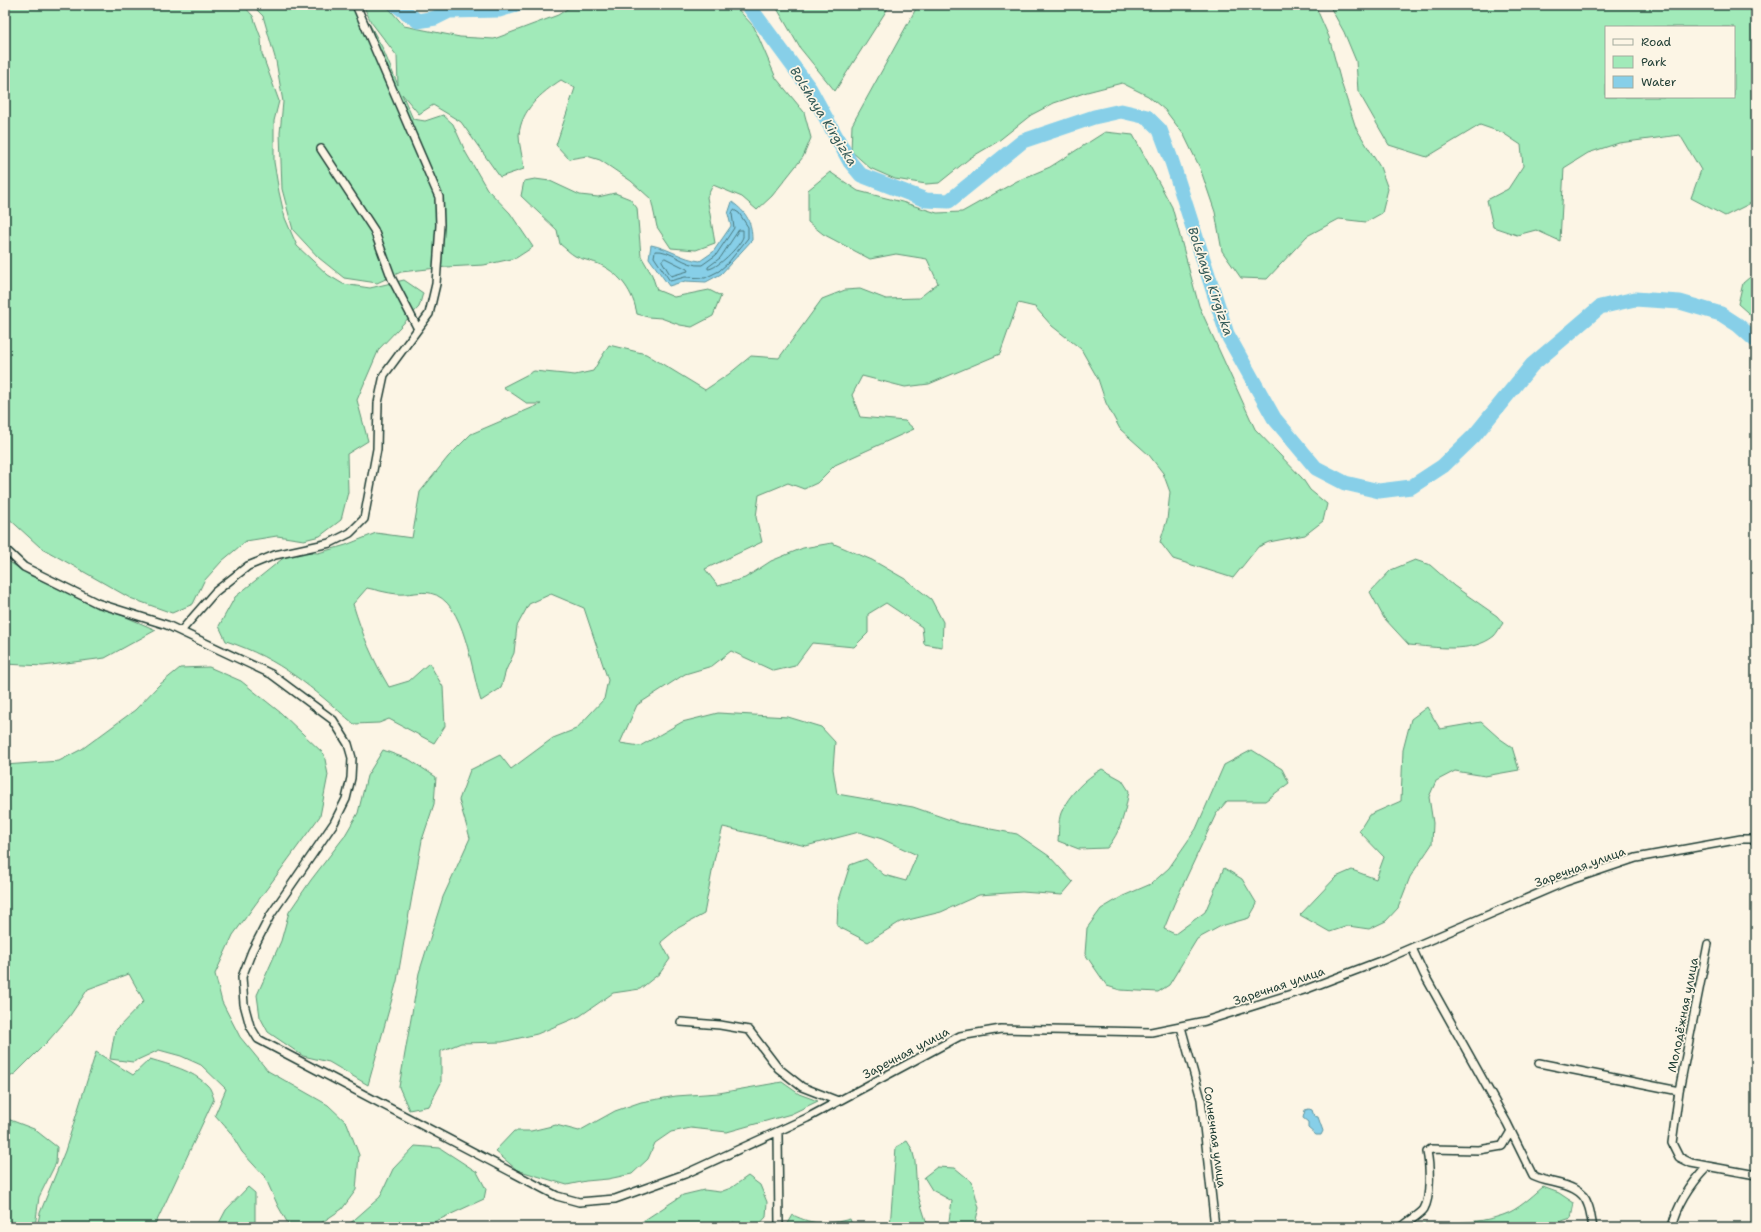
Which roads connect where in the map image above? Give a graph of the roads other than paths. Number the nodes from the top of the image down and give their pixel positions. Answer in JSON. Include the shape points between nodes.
{"nodes":[{"id":1,"x":356,"y":5,"type":"edge"},
{"id":2,"x":321,"y":150,"type":"dead end"},
{"id":3,"x":418,"y":329,"type":"junction"},
{"id":4,"x":5,"y":549,"type":"edge"},
{"id":5,"x":181,"y":631,"type":"junction"},
{"id":6,"x":1756,"y":839,"type":"edge"},
{"id":7,"x":1708,"y":944,"type":"dead end"},
{"id":8,"x":1412,"y":948,"type":"junction"},
{"id":9,"x":681,"y":1022,"type":"dead end"},
{"id":10,"x":1181,"y":1027,"type":"junction"},
{"id":11,"x":1539,"y":1063,"type":"dead end"},
{"id":12,"x":1679,"y":1091,"type":"junction"},
{"id":13,"x":838,"y":1101,"type":"junction"},
{"id":14,"x":1511,"y":1131,"type":"junction"},
{"id":15,"x":778,"y":1133,"type":"junction"},
{"id":16,"x":1707,"y":1167,"type":"junction"},
{"id":17,"x":1756,"y":1175,"type":"edge"},
{"id":18,"x":779,"y":1227,"type":"edge"},
{"id":19,"x":1215,"y":1227,"type":"edge"},
{"id":20,"x":1402,"y":1227,"type":"edge"},
{"id":21,"x":1593,"y":1227,"type":"edge"},
{"id":22,"x":1672,"y":1227,"type":"edge"}],
"edges":[{"from":1,"to":3,"type":"street","via":[[439,197],[436,284],[429,314]]},
{"from":2,"to":3,"type":"street","via":[[374,230],[392,279]]},
{"from":3,"to":5,"type":"street","via":[[384,375],[378,403],[377,448],[364,519],[350,533],[330,542],[275,555],[248,566],[215,592]]},
{"from":4,"to":5,"type":"street","name":"Заречная улица","via":[[24,567],[97,603]]},
{"from":5,"to":15,"type":"street","name":"Заречная улица","via":[[271,674],[333,720],[348,744],[352,758],[346,799],[334,822],[270,916],[242,977],[244,1004],[250,1026],[258,1039],[557,1196],[579,1202],[615,1199],[685,1174]]},
{"from":6,"to":8,"type":"street","name":"Заречная улица","via":[[1734,840],[1636,858],[1565,882]]},
{"from":7,"to":12,"type":"street","name":"Молодёжная улица"},
{"from":8,"to":10,"type":"street","name":"Заречная улица","via":[[1304,990]]},
{"from":8,"to":14,"type":"street"},
{"from":9,"to":13,"type":"street","via":[[748,1030],[778,1068],[802,1087]]},
{"from":10,"to":13,"type":"street","name":"Заречная улица","via":[[1151,1032],[1001,1029],[960,1036]]},
{"from":10,"to":19,"type":"street","name":"Солнечная улица","via":[[1201,1099]]},
{"from":11,"to":12,"type":"street","name":"Молодёжная улица"},
{"from":12,"to":16,"type":"street","name":"Молодёжная улица","via":[[1672,1143],[1679,1157]]},
{"from":13,"to":15,"type":"street","name":"Заречная улица"},
{"from":14,"to":20,"type":"street","via":[[1502,1146],[1479,1150],[1431,1149],[1427,1152],[1429,1190],[1424,1210]]},
{"from":14,"to":21,"type":"street","via":[[1533,1176],[1570,1187],[1581,1194],[1588,1204]]},
{"from":15,"to":18,"type":"street"},
{"from":16,"to":17,"type":"street","name":"Молодёжная улица"},
{"from":16,"to":22,"type":"street","via":[[1687,1192]]}]}
